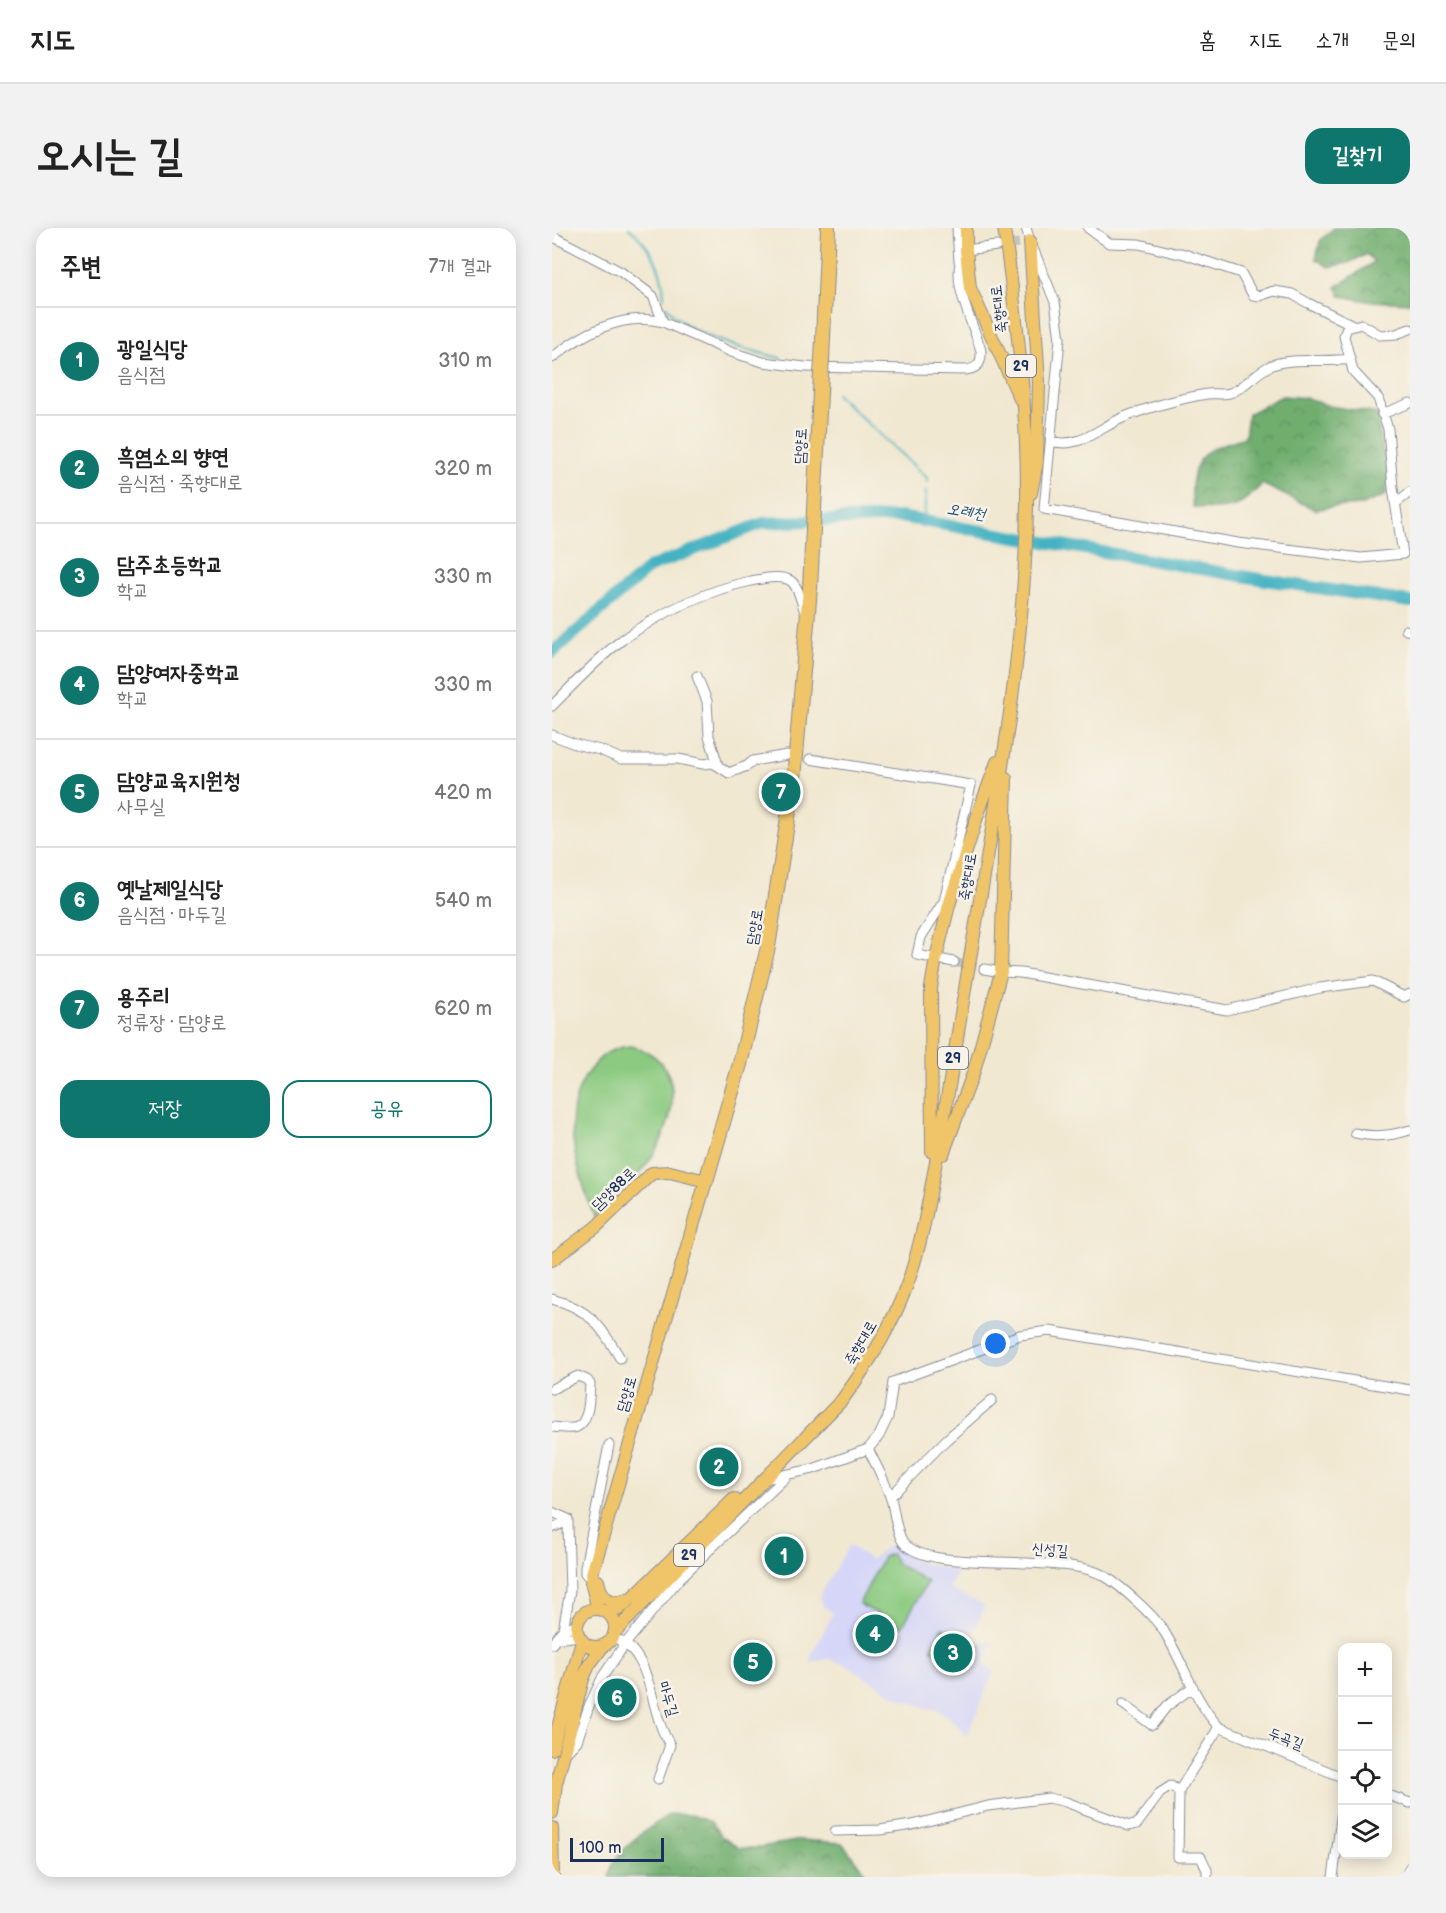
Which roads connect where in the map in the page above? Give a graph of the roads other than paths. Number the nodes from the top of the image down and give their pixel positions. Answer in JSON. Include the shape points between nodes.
{"nodes":[{"id":1,"x":828,"y":228,"type":"edge"},
{"id":2,"x":957,"y":228,"type":"edge"},
{"id":3,"x":966,"y":228,"type":"edge"},
{"id":4,"x":1004,"y":228,"type":"edge"},
{"id":5,"x":1026,"y":228,"type":"edge"},
{"id":6,"x":1088,"y":228,"type":"edge"},
{"id":7,"x":552,"y":236,"type":"edge"},
{"id":8,"x":1024,"y":242,"type":"junction"},
{"id":9,"x":997,"y":246,"type":"tunnel mouth"},
{"id":10,"x":966,"y":250,"type":"junction"},
{"id":11,"x":959,"y":261,"type":"junction"},
{"id":12,"x":663,"y":322,"type":"junction"},
{"id":13,"x":1353,"y":325,"type":"junction"},
{"id":14,"x":1410,"y":329,"type":"edge"},
{"id":15,"x":552,"y":358,"type":"edge"},
{"id":16,"x":1350,"y":359,"type":"junction"},
{"id":17,"x":1410,"y":403,"type":"edge"},
{"id":18,"x":1025,"y":408,"type":"junction"},
{"id":19,"x":1382,"y":414,"type":"junction"},
{"id":20,"x":1051,"y":441,"type":"junction"},
{"id":21,"x":1410,"y":492,"type":"edge"},
{"id":22,"x":1396,"y":503,"type":"junction"},
{"id":23,"x":1027,"y":506,"type":"junction"},
{"id":24,"x":807,"y":620,"type":"junction"},
{"id":25,"x":697,"y":676,"type":"dead end"},
{"id":26,"x":552,"y":706,"type":"edge"},
{"id":27,"x":552,"y":735,"type":"edge"},
{"id":28,"x":1007,"y":735,"type":"junction"},
{"id":29,"x":787,"y":755,"type":"dead end"},
{"id":30,"x":810,"y":759,"type":"dead end"},
{"id":31,"x":718,"y":765,"type":"junction"},
{"id":32,"x":936,"y":958,"type":"junction"},
{"id":33,"x":954,"y":962,"type":"tunnel mouth"},
{"id":34,"x":984,"y":969,"type":"tunnel mouth"},
{"id":35,"x":1001,"y":972,"type":"junction"},
{"id":36,"x":1410,"y":994,"type":"edge"},
{"id":37,"x":1410,"y":1130,"type":"edge"},
{"id":38,"x":1355,"y":1133,"type":"dead end"},
{"id":39,"x":706,"y":1181,"type":"junction"},
{"id":40,"x":932,"y":1183,"type":"junction"},
{"id":41,"x":552,"y":1260,"type":"edge"},
{"id":42,"x":552,"y":1299,"type":"edge"},
{"id":43,"x":620,"y":1358,"type":"dead end"},
{"id":44,"x":552,"y":1389,"type":"edge"},
{"id":45,"x":1410,"y":1390,"type":"edge"},
{"id":46,"x":992,"y":1400,"type":"dead end"},
{"id":47,"x":552,"y":1428,"type":"edge"},
{"id":48,"x":609,"y":1444,"type":"dead end"},
{"id":49,"x":868,"y":1449,"type":"junction"},
{"id":50,"x":787,"y":1476,"type":"junction"},
{"id":51,"x":765,"y":1479,"type":"junction"},
{"id":52,"x":890,"y":1497,"type":"junction"},
{"id":53,"x":552,"y":1512,"type":"edge"},
{"id":54,"x":568,"y":1521,"type":"junction"},
{"id":55,"x":552,"y":1528,"type":"edge"},
{"id":56,"x":596,"y":1564,"type":"junction"},
{"id":57,"x":591,"y":1581,"type":"junction"},
{"id":58,"x":638,"y":1592,"type":"junction"},
{"id":59,"x":603,"y":1611,"type":"junction"},
{"id":60,"x":580,"y":1629,"type":"junction"},
{"id":61,"x":563,"y":1630,"type":"junction"},
{"id":62,"x":610,"y":1638,"type":"junction"},
{"id":63,"x":554,"y":1642,"type":"edge"},
{"id":64,"x":625,"y":1644,"type":"junction"},
{"id":65,"x":1193,"y":1687,"type":"junction"},
{"id":66,"x":1123,"y":1704,"type":"dead end"},
{"id":67,"x":1219,"y":1727,"type":"junction"},
{"id":68,"x":552,"y":1749,"type":"edge"},
{"id":69,"x":563,"y":1756,"type":"junction"},
{"id":70,"x":1338,"y":1775,"type":"edge"},
{"id":71,"x":658,"y":1779,"type":"dead end"},
{"id":72,"x":1179,"y":1791,"type":"junction"},
{"id":73,"x":1392,"y":1796,"type":"edge"},
{"id":74,"x":1410,"y":1803,"type":"edge"},
{"id":75,"x":552,"y":1813,"type":"edge"},
{"id":76,"x":552,"y":1828,"type":"edge"},
{"id":77,"x":835,"y":1831,"type":"dead end"},
{"id":78,"x":1338,"y":1840,"type":"edge"},
{"id":79,"x":1410,"y":1867,"type":"edge"},
{"id":80,"x":553,"y":1877,"type":"edge"},
{"id":81,"x":1207,"y":1877,"type":"edge"},
{"id":82,"x":1333,"y":1877,"type":"edge"},
{"id":83,"x":1406,"y":1877,"type":"edge"}],
"edges":[{"from":1,"to":24,"type":"highway","name":"담양로"},
{"from":2,"to":11,"type":"street"},
{"from":3,"to":10,"type":"main road"},
{"from":4,"to":18,"type":"main road","name":"죽향대로","number":"29"},
{"from":5,"to":8,"type":"street"},
{"from":6,"to":13,"type":"street","via":[[1108,243],[1139,244],[1181,253],[1241,273],[1253,295],[1274,291],[1292,294]]},
{"from":7,"to":12,"type":"street","via":[[621,272],[653,296]]},
{"from":8,"to":20,"type":"street","via":[[1055,302],[1059,339]]},
{"from":8,"to":23,"type":"main road","via":[[1039,383],[1039,441]]},
{"from":9,"to":10,"type":"street"},
{"from":10,"to":11,"type":"street"},
{"from":10,"to":18,"type":"main road","via":[[970,288]]},
{"from":11,"to":12,"type":"street","via":[[960,287],[982,354],[978,367],[969,370],[805,367],[762,362]]},
{"from":12,"to":15,"type":"street","via":[[635,320],[600,328]]},
{"from":13,"to":14,"type":"street","via":[[1361,324],[1380,335]]},
{"from":13,"to":16,"type":"street","via":[[1345,332]]},
{"from":16,"to":19,"type":"street","via":[[1353,371],[1378,398]]},
{"from":16,"to":20,"type":"street","via":[[1272,365],[1230,393],[1204,394],[1143,411],[1077,442]]},
{"from":17,"to":19,"type":"street"},
{"from":18,"to":23,"type":"main road","name":"죽향대로","number":"29"},
{"from":19,"to":22,"type":"street","via":[[1389,437]]},
{"from":20,"to":22,"type":"street","via":[[1044,509],[1094,518],[1238,543],[1361,558],[1403,554]]},
{"from":21,"to":22,"type":"street"},
{"from":23,"to":28,"type":"main road","name":"죽향대로","number":"29","via":[[1018,651]]},
{"from":24,"to":26,"type":"street","via":[[794,584],[788,579],[755,580],[717,590],[676,608],[620,642]]},
{"from":24,"to":39,"type":"highway","name":"담양로","via":[[795,779],[770,938],[740,1064]]},
{"from":25,"to":31,"type":"street","via":[[707,701],[709,735]]},
{"from":27,"to":31,"type":"street","via":[[621,759],[678,759]]},
{"from":28,"to":32,"type":"main road","via":[[949,905]]},
{"from":28,"to":35,"type":"main road"},
{"from":28,"to":40,"type":"main road","name":"죽향대로","number":"29"},
{"from":29,"to":31,"type":"street","via":[[753,761],[729,773]]},
{"from":30,"to":32,"type":"street","via":[[970,785],[944,901],[918,944],[916,956]]},
{"from":32,"to":33,"type":"street"},
{"from":32,"to":40,"type":"main road","via":[[931,988]]},
{"from":34,"to":35,"type":"street"},
{"from":35,"to":36,"type":"street","via":[[1227,1010],[1320,988],[1373,981],[1404,997]]},
{"from":35,"to":40,"type":"main road","via":[[974,1071]]},
{"from":37,"to":38,"type":"street","via":[[1389,1136]]},
{"from":39,"to":41,"type":"main road","name":"담양88로","via":[[670,1172],[652,1173],[596,1227]]},
{"from":39,"to":56,"type":"main road","name":"담양로"},
{"from":40,"to":51,"type":"main road","name":"죽향대로","number":"29","via":[[906,1287],[876,1349],[842,1400]]},
{"from":42,"to":43,"type":"street","via":[[581,1310],[596,1322]]},
{"from":44,"to":47,"type":"street","via":[[578,1376],[590,1384],[581,1424],[576,1428]]},
{"from":45,"to":49,"type":"street","via":[[1048,1331],[1020,1335],[893,1382],[888,1417]]},
{"from":46,"to":52,"type":"street"},
{"from":48,"to":57,"type":"street","via":[[585,1567]]},
{"from":49,"to":50,"type":"street"},
{"from":49,"to":52,"type":"street","name":"신성길"},
{"from":50,"to":51,"type":"street"},
{"from":50,"to":64,"type":"street","via":[[679,1579]]},
{"from":51,"to":58,"type":"main road","name":"죽향대로","number":"29","via":[[738,1496]]},
{"from":51,"to":62,"type":"main road","name":"죽향대로","number":"29"},
{"from":52,"to":65,"type":"street","name":"신성길","via":[[900,1536],[909,1548],[920,1553],[1085,1568],[1107,1577],[1164,1631]]},
{"from":53,"to":54,"type":"street"},
{"from":54,"to":55,"type":"street"},
{"from":54,"to":61,"type":"street","via":[[570,1591]]},
{"from":56,"to":57,"type":"main road","name":"담양로"},
{"from":56,"to":58,"type":"main road","via":[[599,1588],[605,1599],[620,1602]]},
{"from":57,"to":59,"type":"main road"},
{"from":57,"to":60,"type":"main road","name":"담양로"},
{"from":58,"to":59,"type":"main road","name":"죽향대로","number":"29","via":[[619,1609]]},
{"from":59,"to":60,"type":"main road","via":[[592,1609]]},
{"from":59,"to":62,"type":"main road","via":[[613,1618]]},
{"from":60,"to":61,"type":"street"},
{"from":60,"to":62,"type":"main road","via":[[591,1646]]},
{"from":60,"to":63,"type":"street"},
{"from":60,"to":68,"type":"main road"},
{"from":61,"to":63,"type":"street"},
{"from":62,"to":64,"type":"street","name":"마두길"},
{"from":62,"to":69,"type":"main road","name":"죽향대로","number":"29","via":[[583,1679]]},
{"from":64,"to":69,"type":"street","via":[[603,1676],[577,1741]]},
{"from":64,"to":71,"type":"street","name":"마두길","via":[[641,1665],[670,1745]]},
{"from":65,"to":66,"type":"street","via":[[1167,1706],[1152,1725]]},
{"from":65,"to":67,"type":"street","name":"신성길"},
{"from":67,"to":70,"type":"street","name":"두곡길"},
{"from":67,"to":72,"type":"street"},
{"from":69,"to":75,"type":"main road","name":"죽향대로","number":"29"},
{"from":72,"to":77,"type":"street","via":[[1171,1786],[1160,1793],[1137,1824],[1130,1826],[1048,1798],[988,1806],[880,1830]]},
{"from":72,"to":81,"type":"street","via":[[1179,1857],[1201,1857]]},
{"from":73,"to":74,"type":"street"},
{"from":76,"to":80,"type":"main road"},
{"from":78,"to":82,"type":"street"},
{"from":79,"to":83,"type":"street"}]}
